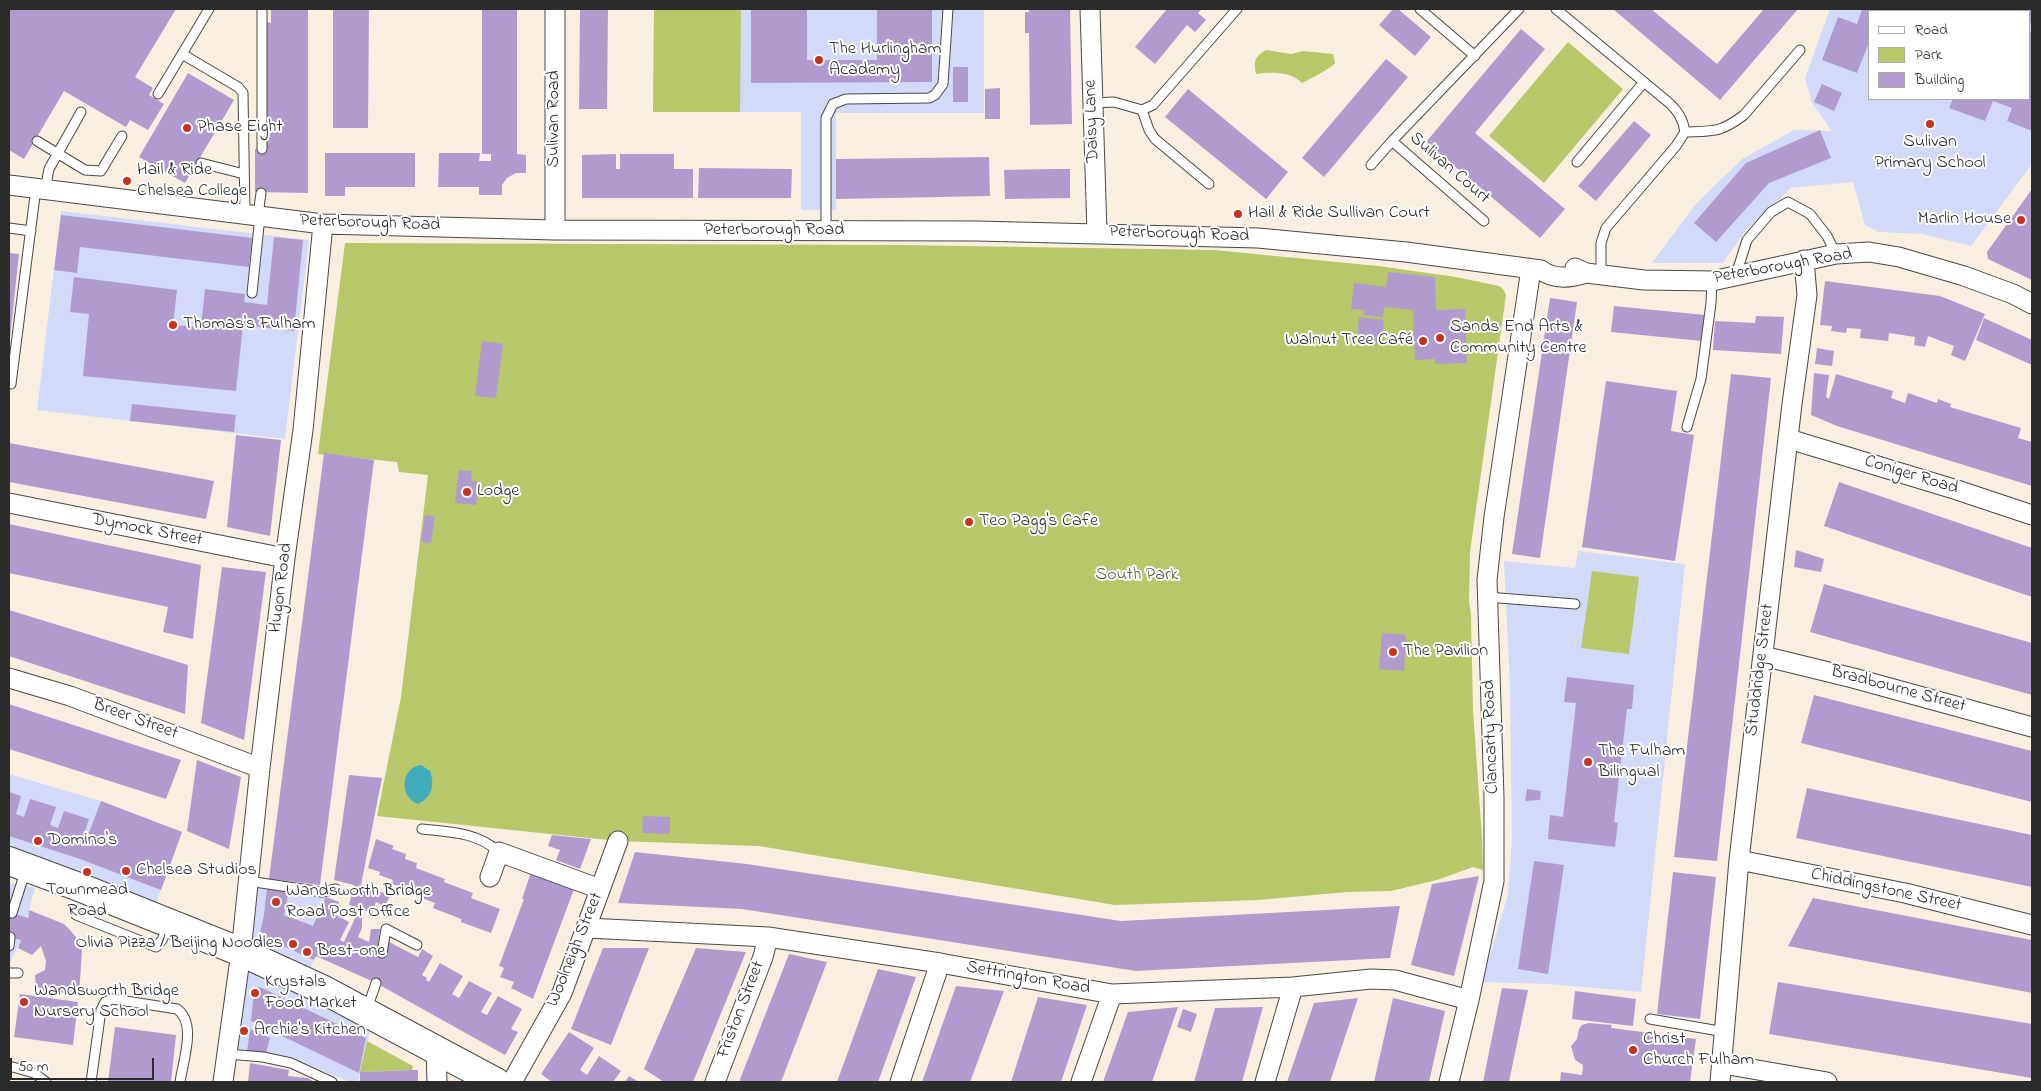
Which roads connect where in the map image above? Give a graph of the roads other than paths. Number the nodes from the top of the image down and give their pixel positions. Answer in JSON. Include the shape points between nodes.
{"nodes":[{"id":1,"x":209,"y":9,"type":"edge"},
{"id":2,"x":262,"y":9,"type":"edge"},
{"id":3,"x":555,"y":9,"type":"edge"},
{"id":4,"x":948,"y":9,"type":"edge"},
{"id":5,"x":1090,"y":9,"type":"edge"},
{"id":6,"x":1237,"y":9,"type":"edge"},
{"id":7,"x":1420,"y":9,"type":"edge"},
{"id":8,"x":1519,"y":9,"type":"edge"},
{"id":9,"x":1556,"y":9,"type":"edge"},
{"id":10,"x":1800,"y":50,"type":"dead end"},
{"id":11,"x":182,"y":54,"type":"junction"},
{"id":12,"x":1475,"y":56,"type":"junction"},
{"id":13,"x":1644,"y":82,"type":"junction"},
{"id":14,"x":158,"y":94,"type":"dead end"},
{"id":15,"x":1093,"y":103,"type":"junction"},
{"id":16,"x":1142,"y":110,"type":"junction"},
{"id":17,"x":82,"y":112,"type":"dead end"},
{"id":18,"x":1685,"y":132,"type":"junction"},
{"id":19,"x":122,"y":136,"type":"dead end"},
{"id":20,"x":37,"y":141,"type":"dead end"},
{"id":21,"x":1392,"y":142,"type":"junction"},
{"id":22,"x":262,"y":149,"type":"dead end"},
{"id":23,"x":58,"y":153,"type":"junction"},
{"id":24,"x":1577,"y":162,"type":"dead end"},
{"id":25,"x":202,"y":163,"type":"dead end"},
{"id":26,"x":1371,"y":165,"type":"dead end"},
{"id":27,"x":244,"y":174,"type":"junction"},
{"id":28,"x":1209,"y":184,"type":"dead end"},
{"id":29,"x":9,"y":185,"type":"edge"},
{"id":30,"x":41,"y":189,"type":"junction"},
{"id":31,"x":261,"y":192,"type":"dead end"},
{"id":32,"x":254,"y":215,"type":"junction"},
{"id":33,"x":1484,"y":221,"type":"dead end"},
{"id":34,"x":323,"y":224,"type":"junction"},
{"id":35,"x":9,"y":228,"type":"edge"},
{"id":36,"x":555,"y":230,"type":"junction"},
{"id":37,"x":31,"y":231,"type":"junction"},
{"id":38,"x":826,"y":232,"type":"junction"},
{"id":39,"x":1097,"y":233,"type":"junction"},
{"id":40,"x":1836,"y":254,"type":"junction"},
{"id":41,"x":1804,"y":260,"type":"junction"},
{"id":42,"x":1536,"y":270,"type":"junction"},
{"id":43,"x":1594,"y":273,"type":"junction"},
{"id":44,"x":1736,"y":275,"type":"junction"},
{"id":45,"x":1712,"y":281,"type":"junction"},
{"id":46,"x":252,"y":293,"type":"dead end"},
{"id":47,"x":2032,"y":304,"type":"edge"},
{"id":48,"x":11,"y":384,"type":"dead end"},
{"id":49,"x":1687,"y":426,"type":"dead end"},
{"id":50,"x":1789,"y":439,"type":"junction"},
{"id":51,"x":9,"y":503,"type":"edge"},
{"id":52,"x":2032,"y":516,"type":"edge"},
{"id":53,"x":285,"y":558,"type":"junction"},
{"id":54,"x":1484,"y":585,"type":"junction"},
{"id":55,"x":1575,"y":604,"type":"dead end"},
{"id":56,"x":1763,"y":656,"type":"junction"},
{"id":57,"x":9,"y":678,"type":"edge"},
{"id":58,"x":2032,"y":727,"type":"edge"},
{"id":59,"x":260,"y":768,"type":"junction"},
{"id":60,"x":422,"y":829,"type":"dead end"},
{"id":61,"x":618,"y":841,"type":"dead end"},
{"id":62,"x":499,"y":852,"type":"junction"},
{"id":63,"x":1739,"y":860,"type":"junction"},
{"id":64,"x":18,"y":864,"type":"edge"},
{"id":65,"x":490,"y":877,"type":"dead end"},
{"id":66,"x":248,"y":881,"type":"junction"},
{"id":67,"x":336,"y":889,"type":"dead end"},
{"id":68,"x":600,"y":889,"type":"junction"},
{"id":69,"x":12,"y":913,"type":"dead end"},
{"id":70,"x":76,"y":915,"type":"dead end"},
{"id":71,"x":170,"y":923,"type":"junction"},
{"id":72,"x":2032,"y":925,"type":"edge"},
{"id":73,"x":587,"y":928,"type":"junction"},
{"id":74,"x":768,"y":937,"type":"junction"},
{"id":75,"x":417,"y":945,"type":"dead end"},
{"id":76,"x":241,"y":952,"type":"junction"},
{"id":77,"x":382,"y":953,"type":"dead end"},
{"id":78,"x":940,"y":963,"type":"junction"},
{"id":79,"x":376,"y":983,"type":"dead end"},
{"id":80,"x":1293,"y":987,"type":"junction"},
{"id":81,"x":1112,"y":994,"type":"junction"},
{"id":82,"x":1470,"y":1000,"type":"junction"},
{"id":83,"x":366,"y":1012,"type":"junction"},
{"id":84,"x":1650,"y":1019,"type":"dead end"},
{"id":85,"x":1724,"y":1032,"type":"junction"},
{"id":86,"x":436,"y":1049,"type":"junction"},
{"id":87,"x":227,"y":1054,"type":"junction"},
{"id":88,"x":9,"y":1066,"type":"edge"},
{"id":89,"x":1721,"y":1073,"type":"edge"},
{"id":90,"x":46,"y":1082,"type":"edge"},
{"id":91,"x":91,"y":1082,"type":"edge"},
{"id":92,"x":180,"y":1082,"type":"edge"},
{"id":93,"x":223,"y":1082,"type":"edge"},
{"id":94,"x":332,"y":1082,"type":"edge"},
{"id":95,"x":437,"y":1082,"type":"edge"},
{"id":96,"x":496,"y":1082,"type":"edge"},
{"id":97,"x":512,"y":1082,"type":"edge"},
{"id":98,"x":715,"y":1082,"type":"edge"},
{"id":99,"x":900,"y":1082,"type":"edge"},
{"id":100,"x":1081,"y":1082,"type":"edge"},
{"id":101,"x":1265,"y":1082,"type":"edge"},
{"id":102,"x":1449,"y":1082,"type":"edge"},
{"id":103,"x":1827,"y":1082,"type":"edge"}],
"edges":[{"from":1,"to":11,"type":"lane"},
{"from":2,"to":22,"type":"lane"},
{"from":3,"to":36,"type":"street","name":"Sulivan Road"},
{"from":4,"to":38,"type":"lane","via":[[944,78],[935,96],[846,99],[833,104],[828,111]]},
{"from":5,"to":15,"type":"street","name":"Daisy Lane"},
{"from":6,"to":16,"type":"lane","via":[[1162,96]]},
{"from":7,"to":12,"type":"lane"},
{"from":8,"to":12,"type":"lane","name":"Sulivan Court"},
{"from":9,"to":13,"type":"lane"},
{"from":10,"to":18,"type":"lane","via":[[1744,115],[1733,123],[1722,130]]},
{"from":11,"to":14,"type":"lane"},
{"from":11,"to":27,"type":"lane","via":[[244,93]]},
{"from":12,"to":21,"type":"lane","name":"Sulivan Court"},
{"from":13,"to":18,"type":"lane","via":[[1677,111]]},
{"from":13,"to":24,"type":"lane"},
{"from":15,"to":16,"type":"lane","via":[[1114,102]]},
{"from":15,"to":39,"type":"street","name":"Daisy Lane"},
{"from":16,"to":28,"type":"lane","via":[[1155,138]]},
{"from":17,"to":23,"type":"lane"},
{"from":18,"to":43,"type":"lane","via":[[1606,228]]},
{"from":19,"to":23,"type":"lane","via":[[101,171],[85,170]]},
{"from":20,"to":23,"type":"lane"},
{"from":21,"to":26,"type":"lane"},
{"from":21,"to":33,"type":"lane","name":"Sulivan Court"},
{"from":23,"to":30,"type":"lane"},
{"from":25,"to":27,"type":"lane"},
{"from":27,"to":32,"type":"lane"},
{"from":29,"to":30,"type":"street","name":"Peterborough Road"},
{"from":30,"to":32,"type":"street","name":"Peterborough Road"},
{"from":30,"to":37,"type":"lane"},
{"from":31,"to":32,"type":"lane"},
{"from":32,"to":34,"type":"street","name":"Peterborough Road"},
{"from":32,"to":46,"type":"lane"},
{"from":34,"to":36,"type":"street","name":"Peterborough Road"},
{"from":34,"to":53,"type":"street","name":"Hugon Road","via":[[303,430]]},
{"from":35,"to":37,"type":"lane"},
{"from":36,"to":38,"type":"street","name":"Peterborough Road"},
{"from":37,"to":48,"type":"lane"},
{"from":38,"to":39,"type":"street","name":"Peterborough Road","via":[[976,230]]},
{"from":39,"to":42,"type":"street","name":"Peterborough Road","via":[[1258,238],[1406,252]]},
{"from":40,"to":41,"type":"street","name":"Peterborough Road"},
{"from":40,"to":44,"type":"lane","via":[[1810,214],[1788,202],[1771,212],[1747,240]]},
{"from":40,"to":47,"type":"street","name":"Peterborough Road","via":[[1869,252],[1899,257],[1964,276]]},
{"from":41,"to":44,"type":"street","name":"Peterborough Road"},
{"from":41,"to":50,"type":"street","name":"Studdridge Street","via":[[1807,295]]},
{"from":42,"to":43,"type":"street","name":"Peterborough Road","via":[[1548,276],[1572,277]]},
{"from":42,"to":54,"type":"street","name":"Clancarty Road"},
{"from":43,"to":45,"type":"street","name":"Peterborough Road","via":[[1644,280]]},
{"from":44,"to":45,"type":"street","name":"Peterborough Road"},
{"from":45,"to":49,"type":"lane","via":[[1701,379]]},
{"from":50,"to":52,"type":"street","name":"Coniger Road"},
{"from":50,"to":56,"type":"street","name":"Studdridge Street"},
{"from":51,"to":53,"type":"street","name":"Dymock Street"},
{"from":53,"to":59,"type":"street","name":"Hugon Road"},
{"from":54,"to":55,"type":"lane"},
{"from":54,"to":82,"type":"street","name":"Clancarty Road","via":[[1492,722],[1494,880]]},
{"from":56,"to":58,"type":"street","name":"Bradbourne Street"},
{"from":56,"to":63,"type":"street","name":"Studdridge Street"},
{"from":57,"to":59,"type":"street","name":"Breer Street","via":[[70,696]]},
{"from":59,"to":66,"type":"street","name":"Hugon Road"},
{"from":60,"to":62,"type":"lane","via":[[471,834]]},
{"from":61,"to":68,"type":"street","name":"Woolneigh Street"},
{"from":62,"to":65,"type":"street"},
{"from":62,"to":68,"type":"street"},
{"from":63,"to":72,"type":"street","name":"Chiddingstone Street","via":[[1905,893]]},
{"from":63,"to":85,"type":"street","name":"Studdridge Street"},
{"from":64,"to":69,"type":"lane"},
{"from":64,"to":71,"type":"main road"},
{"from":66,"to":67,"type":"lane","via":[[322,892]]},
{"from":66,"to":76,"type":"street","name":"Hugon Road"},
{"from":68,"to":73,"type":"street","name":"Woolneigh Street"},
{"from":70,"to":71,"type":"lane","via":[[156,947]]},
{"from":71,"to":76,"type":"main road"},
{"from":73,"to":74,"type":"street","name":"Settrington Road"},
{"from":73,"to":97,"type":"street","name":"Woolneigh Street","via":[[562,993]]},
{"from":74,"to":78,"type":"street","name":"Settrington Road"},
{"from":74,"to":98,"type":"street","name":"Friston Street"},
{"from":75,"to":77,"type":"lane","via":[[386,929]]},
{"from":76,"to":83,"type":"main road"},
{"from":76,"to":87,"type":"street","name":"Hugon Road"},
{"from":78,"to":81,"type":"street","name":"Settrington Road"},
{"from":78,"to":99,"type":"street"},
{"from":79,"to":83,"type":"lane"},
{"from":80,"to":81,"type":"street","name":"Settrington Road"},
{"from":80,"to":82,"type":"street","name":"Settrington Road","via":[[1371,979],[1395,980]]},
{"from":80,"to":101,"type":"street"},
{"from":81,"to":100,"type":"street"},
{"from":82,"to":102,"type":"street","name":"Clancarty Road"},
{"from":83,"to":86,"type":"main road"},
{"from":84,"to":85,"type":"lane"},
{"from":85,"to":89,"type":"street","name":"Studdridge Street"},
{"from":86,"to":95,"type":"street"},
{"from":86,"to":96,"type":"main road"},
{"from":87,"to":93,"type":"street","name":"Hugon Road"},
{"from":87,"to":94,"type":"lane","via":[[291,1063]]},
{"from":88,"to":90,"type":"lane","via":[[34,1073]]},
{"from":89,"to":103,"type":"street"},
{"from":91,"to":92,"type":"lane","via":[[101,1010],[105,1002],[113,999],[177,1008],[183,1013],[188,1031]]}]}
